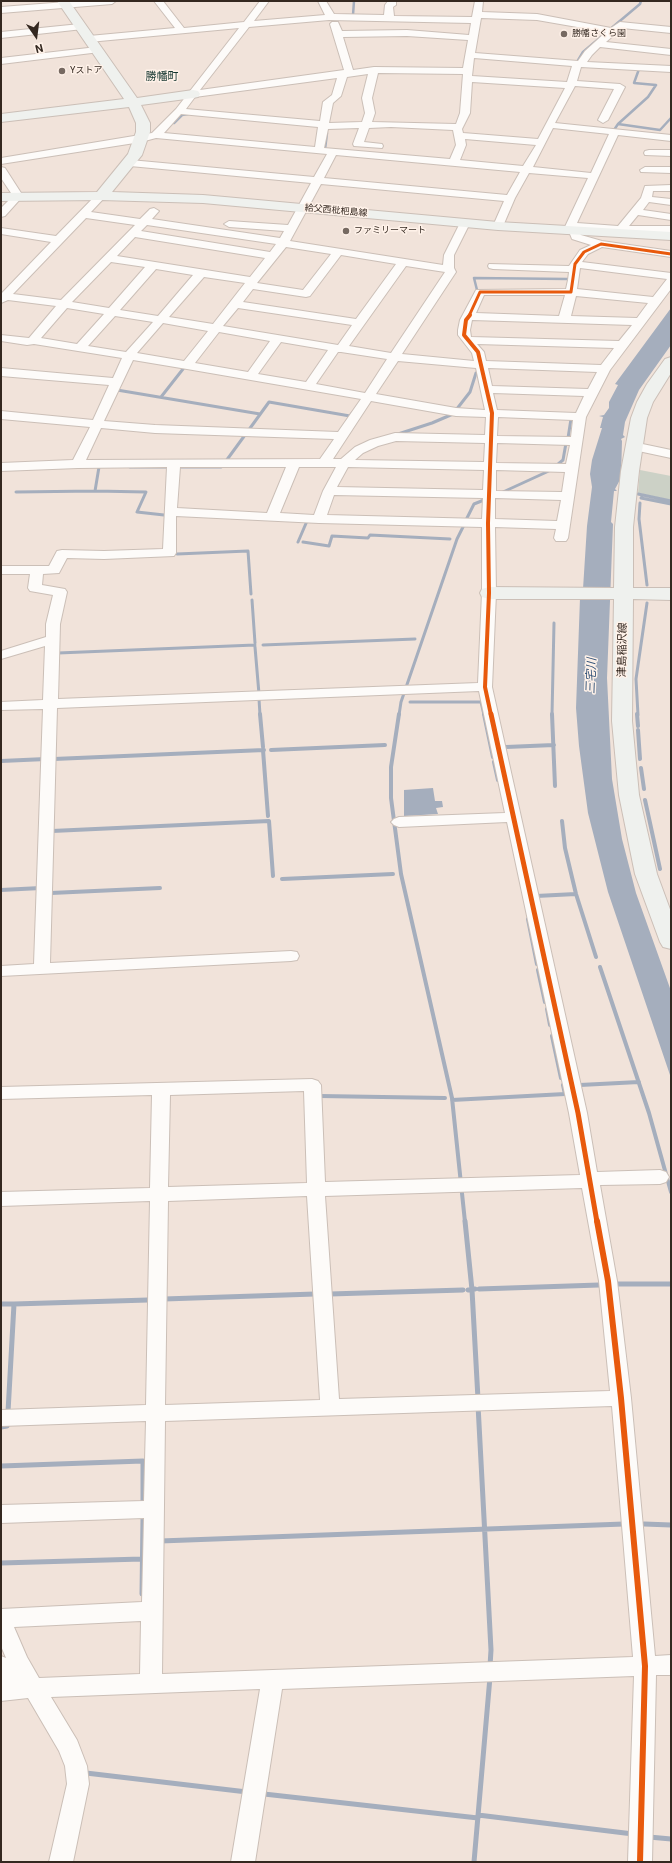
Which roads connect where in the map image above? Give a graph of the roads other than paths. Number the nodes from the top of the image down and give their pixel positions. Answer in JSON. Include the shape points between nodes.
{"nodes":[{"id":1,"x":112,"y":1,"type":"edge"},
{"id":2,"x":158,"y":1,"type":"edge"},
{"id":3,"x":264,"y":1,"type":"edge"},
{"id":4,"x":322,"y":1,"type":"edge"},
{"id":5,"x":392,"y":1,"type":"edge"},
{"id":6,"x":479,"y":1,"type":"edge"},
{"id":7,"x":64,"y":3,"type":"edge"},
{"id":8,"x":1,"y":10,"type":"edge"},
{"id":9,"x":477,"y":17,"type":"junction"},
{"id":10,"x":332,"y":18,"type":"junction"},
{"id":11,"x":389,"y":18,"type":"junction"},
{"id":12,"x":248,"y":24,"type":"junction"},
{"id":13,"x":80,"y":27,"type":"junction"},
{"id":14,"x":181,"y":30,"type":"junction"},
{"id":15,"x":610,"y":30,"type":"junction"},
{"id":16,"x":671,"y":30,"type":"edge"},
{"id":17,"x":338,"y":34,"type":"junction"},
{"id":18,"x":1,"y":35,"type":"edge"},
{"id":19,"x":474,"y":38,"type":"junction"},
{"id":20,"x":89,"y":39,"type":"junction"},
{"id":21,"x":599,"y":44,"type":"junction"},
{"id":22,"x":97,"y":50,"type":"junction"},
{"id":23,"x":671,"y":52,"type":"edge"},
{"id":24,"x":470,"y":55,"type":"junction"},
{"id":25,"x":1,"y":61,"type":"edge"},
{"id":26,"x":579,"y":64,"type":"junction"},
{"id":27,"x":671,"y":69,"type":"edge"},
{"id":28,"x":374,"y":70,"type":"junction"},
{"id":29,"x":346,"y":73,"type":"junction"},
{"id":30,"x":467,"y":75,"type":"junction"},
{"id":31,"x":571,"y":84,"type":"junction"},
{"id":32,"x":193,"y":94,"type":"junction"},
{"id":33,"x":133,"y":102,"type":"junction"},
{"id":34,"x":179,"y":111,"type":"junction"},
{"id":35,"x":1,"y":118,"type":"edge"},
{"id":36,"x":603,"y":120,"type":"dead end"},
{"id":37,"x":367,"y":124,"type":"junction"},
{"id":38,"x":323,"y":125,"type":"junction"},
{"id":39,"x":548,"y":125,"type":"junction"},
{"id":40,"x":459,"y":132,"type":"junction"},
{"id":41,"x":615,"y":132,"type":"junction"},
{"id":42,"x":156,"y":135,"type":"junction"},
{"id":43,"x":671,"y":138,"type":"edge"},
{"id":44,"x":141,"y":139,"type":"junction"},
{"id":45,"x":542,"y":142,"type":"junction"},
{"id":46,"x":319,"y":150,"type":"junction"},
{"id":47,"x":333,"y":152,"type":"junction"},
{"id":48,"x":649,"y":153,"type":"dead end"},
{"id":49,"x":671,"y":153,"type":"edge"},
{"id":50,"x":398,"y":157,"type":"junction"},
{"id":51,"x":1,"y":161,"type":"edge"},
{"id":52,"x":454,"y":162,"type":"junction"},
{"id":53,"x":130,"y":163,"type":"junction"},
{"id":54,"x":527,"y":169,"type":"junction"},
{"id":55,"x":1,"y":170,"type":"edge"},
{"id":56,"x":645,"y":170,"type":"dead end"},
{"id":57,"x":671,"y":170,"type":"edge"},
{"id":58,"x":594,"y":176,"type":"junction"},
{"id":59,"x":317,"y":180,"type":"junction"},
{"id":60,"x":671,"y":188,"type":"edge"},
{"id":61,"x":18,"y":196,"type":"junction"},
{"id":62,"x":101,"y":196,"type":"junction"},
{"id":63,"x":1,"y":197,"type":"edge"},
{"id":64,"x":510,"y":198,"type":"junction"},
{"id":65,"x":646,"y":199,"type":"junction"},
{"id":66,"x":671,"y":202,"type":"edge"},
{"id":67,"x":303,"y":208,"type":"junction"},
{"id":68,"x":154,"y":211,"type":"dead end"},
{"id":69,"x":636,"y":212,"type":"junction"},
{"id":70,"x":1,"y":214,"type":"edge"},
{"id":71,"x":84,"y":214,"type":"junction"},
{"id":72,"x":671,"y":217,"type":"edge"},
{"id":73,"x":143,"y":222,"type":"junction"},
{"id":74,"x":465,"y":223,"type":"junction"},
{"id":75,"x":498,"y":226,"type":"junction"},
{"id":76,"x":187,"y":227,"type":"junction"},
{"id":77,"x":291,"y":228,"type":"junction"},
{"id":78,"x":570,"y":229,"type":"junction"},
{"id":79,"x":621,"y":229,"type":"junction"},
{"id":80,"x":671,"y":229,"type":"edge"},
{"id":81,"x":1,"y":231,"type":"edge"},
{"id":82,"x":133,"y":233,"type":"junction"},
{"id":83,"x":671,"y":236,"type":"edge"},
{"id":84,"x":58,"y":240,"type":"junction"},
{"id":85,"x":283,"y":243,"type":"junction"},
{"id":86,"x":601,"y":244,"type":"junction"},
{"id":87,"x":338,"y":252,"type":"junction"},
{"id":88,"x":671,"y":254,"type":"edge"},
{"id":89,"x":273,"y":256,"type":"junction"},
{"id":90,"x":108,"y":258,"type":"junction"},
{"id":91,"x":403,"y":262,"type":"junction"},
{"id":92,"x":153,"y":265,"type":"junction"},
{"id":93,"x":493,"y":266,"type":"dead end"},
{"id":94,"x":574,"y":267,"type":"junction"},
{"id":95,"x":448,"y":269,"type":"junction"},
{"id":96,"x":201,"y":273,"type":"junction"},
{"id":97,"x":671,"y":276,"type":"edge"},
{"id":98,"x":671,"y":281,"type":"edge"},
{"id":99,"x":251,"y":283,"type":"junction"},
{"id":100,"x":571,"y":292,"type":"junction"},
{"id":101,"x":3,"y":298,"type":"edge"},
{"id":102,"x":657,"y":301,"type":"junction"},
{"id":103,"x":64,"y":304,"type":"junction"},
{"id":104,"x":235,"y":304,"type":"junction"},
{"id":105,"x":113,"y":311,"type":"junction"},
{"id":106,"x":469,"y":316,"type":"junction"},
{"id":107,"x":162,"y":319,"type":"junction"},
{"id":108,"x":564,"y":320,"type":"junction"},
{"id":109,"x":641,"y":322,"type":"junction"},
{"id":110,"x":359,"y":323,"type":"junction"},
{"id":111,"x":216,"y":328,"type":"junction"},
{"id":112,"x":1,"y":338,"type":"edge"},
{"id":113,"x":278,"y":338,"type":"junction"},
{"id":114,"x":33,"y":340,"type":"junction"},
{"id":115,"x":470,"y":340,"type":"junction"},
{"id":116,"x":622,"y":345,"type":"junction"},
{"id":117,"x":80,"y":348,"type":"junction"},
{"id":118,"x":338,"y":348,"type":"junction"},
{"id":119,"x":129,"y":356,"type":"junction"},
{"id":120,"x":394,"y":357,"type":"junction"},
{"id":121,"x":187,"y":365,"type":"junction"},
{"id":122,"x":481,"y":365,"type":"junction"},
{"id":123,"x":604,"y":369,"type":"junction"},
{"id":124,"x":669,"y":369,"type":"edge"},
{"id":125,"x":1,"y":372,"type":"edge"},
{"id":126,"x":251,"y":376,"type":"junction"},
{"id":127,"x":116,"y":382,"type":"junction"},
{"id":128,"x":309,"y":386,"type":"junction"},
{"id":129,"x":488,"y":389,"type":"junction"},
{"id":130,"x":592,"y":393,"type":"junction"},
{"id":131,"x":369,"y":395,"type":"junction"},
{"id":132,"x":492,"y":414,"type":"junction"},
{"id":133,"x":1,"y":415,"type":"edge"},
{"id":134,"x":580,"y":417,"type":"junction"},
{"id":135,"x":97,"y":424,"type":"junction"},
{"id":136,"x":341,"y":436,"type":"junction"},
{"id":137,"x":492,"y":438,"type":"junction"},
{"id":138,"x":575,"y":441,"type":"junction"},
{"id":139,"x":633,"y":446,"type":"junction"},
{"id":140,"x":671,"y":454,"type":"edge"},
{"id":141,"x":294,"y":463,"type":"junction"},
{"id":142,"x":324,"y":463,"type":"junction"},
{"id":143,"x":344,"y":463,"type":"junction"},
{"id":144,"x":78,"y":464,"type":"junction"},
{"id":145,"x":174,"y":464,"type":"junction"},
{"id":146,"x":1,"y":466,"type":"edge"},
{"id":147,"x":491,"y":466,"type":"junction"},
{"id":148,"x":571,"y":468,"type":"junction"},
{"id":149,"x":329,"y":491,"type":"junction"},
{"id":150,"x":490,"y":494,"type":"junction"},
{"id":151,"x":567,"y":496,"type":"junction"},
{"id":152,"x":170,"y":512,"type":"junction"},
{"id":153,"x":272,"y":517,"type":"junction"},
{"id":154,"x":319,"y":519,"type":"junction"},
{"id":155,"x":488,"y":523,"type":"junction"},
{"id":156,"x":563,"y":525,"type":"junction"},
{"id":157,"x":561,"y":538,"type":"dead end"},
{"id":158,"x":1,"y":570,"type":"edge"},
{"id":159,"x":37,"y":570,"type":"junction"},
{"id":160,"x":490,"y":593,"type":"junction"},
{"id":161,"x":621,"y":594,"type":"junction"},
{"id":162,"x":671,"y":594,"type":"edge"},
{"id":163,"x":53,"y":640,"type":"junction"},
{"id":164,"x":1,"y":655,"type":"edge"},
{"id":165,"x":486,"y":687,"type":"junction"},
{"id":166,"x":51,"y":704,"type":"junction"},
{"id":167,"x":1,"y":706,"type":"edge"},
{"id":168,"x":513,"y":817,"type":"junction"},
{"id":169,"x":399,"y":822,"type":"dead end"},
{"id":170,"x":671,"y":942,"type":"edge"},
{"id":171,"x":291,"y":956,"type":"dead end"},
{"id":172,"x":42,"y":969,"type":"junction"},
{"id":173,"x":1,"y":971,"type":"edge"},
{"id":174,"x":161,"y":1089,"type":"junction"},
{"id":175,"x":1,"y":1093,"type":"edge"},
{"id":176,"x":660,"y":1177,"type":"dead end"},
{"id":177,"x":589,"y":1180,"type":"junction"},
{"id":178,"x":316,"y":1189,"type":"junction"},
{"id":179,"x":158,"y":1194,"type":"junction"},
{"id":180,"x":1,"y":1199,"type":"edge"},
{"id":181,"x":621,"y":1398,"type":"junction"},
{"id":182,"x":330,"y":1407,"type":"junction"},
{"id":183,"x":155,"y":1413,"type":"junction"},
{"id":184,"x":1,"y":1418,"type":"edge"},
{"id":185,"x":153,"y":1509,"type":"junction"},
{"id":186,"x":1,"y":1514,"type":"edge"},
{"id":187,"x":152,"y":1611,"type":"junction"},
{"id":188,"x":1,"y":1619,"type":"edge"},
{"id":189,"x":671,"y":1665,"type":"edge"},
{"id":190,"x":1,"y":1666,"type":"edge"},
{"id":191,"x":645,"y":1666,"type":"junction"},
{"id":192,"x":273,"y":1679,"type":"junction"},
{"id":193,"x":151,"y":1684,"type":"junction"},
{"id":194,"x":34,"y":1688,"type":"junction"},
{"id":195,"x":6,"y":1691,"type":"edge"},
{"id":196,"x":61,"y":1862,"type":"edge"},
{"id":197,"x":243,"y":1862,"type":"edge"},
{"id":198,"x":640,"y":1862,"type":"edge"}],
"edges":[{"from":1,"to":7,"type":"street"},
{"from":2,"to":14,"type":"street"},
{"from":3,"to":12,"type":"street"},
{"from":4,"to":10,"type":"street"},
{"from":5,"to":11,"type":"street","via":[[392,5],[389,5]]},
{"from":6,"to":9,"type":"street"},
{"from":7,"to":8,"type":"street"},
{"from":7,"to":13,"type":"main road"},
{"from":9,"to":11,"type":"street"},
{"from":9,"to":15,"type":"street","via":[[537,17]]},
{"from":9,"to":19,"type":"street"},
{"from":10,"to":11,"type":"street"},
{"from":10,"to":12,"type":"street"},
{"from":10,"to":17,"type":"street"},
{"from":12,"to":14,"type":"street"},
{"from":12,"to":32,"type":"street"},
{"from":13,"to":18,"type":"street"},
{"from":13,"to":20,"type":"main road"},
{"from":14,"to":20,"type":"street"},
{"from":15,"to":16,"type":"street","via":[[620,24]]},
{"from":15,"to":21,"type":"street"},
{"from":17,"to":19,"type":"street","via":[[407,33]]},
{"from":17,"to":29,"type":"street"},
{"from":19,"to":24,"type":"street"},
{"from":20,"to":22,"type":"main road"},
{"from":21,"to":23,"type":"street"},
{"from":21,"to":26,"type":"street"},
{"from":22,"to":25,"type":"street"},
{"from":22,"to":33,"type":"main road"},
{"from":24,"to":26,"type":"street"},
{"from":24,"to":30,"type":"street"},
{"from":26,"to":27,"type":"street"},
{"from":26,"to":31,"type":"street"},
{"from":28,"to":29,"type":"street"},
{"from":28,"to":30,"type":"street"},
{"from":28,"to":37,"type":"street","via":[[367,98],[370,113]]},
{"from":29,"to":32,"type":"street"},
{"from":29,"to":38,"type":"street","via":[[336,96],[328,102]]},
{"from":30,"to":31,"type":"street"},
{"from":30,"to":40,"type":"street","via":[[465,113]]},
{"from":31,"to":36,"type":"street","via":[[620,87]]},
{"from":31,"to":39,"type":"street"},
{"from":32,"to":33,"type":"main road"},
{"from":32,"to":34,"type":"street"},
{"from":33,"to":35,"type":"main road"},
{"from":33,"to":44,"type":"main road","via":[[142,123]]},
{"from":34,"to":38,"type":"street"},
{"from":34,"to":42,"type":"street"},
{"from":37,"to":38,"type":"street"},
{"from":37,"to":40,"type":"street"},
{"from":37,"to":50,"type":"street","via":[[358,144],[403,149]]},
{"from":38,"to":46,"type":"street"},
{"from":39,"to":41,"type":"street"},
{"from":39,"to":45,"type":"street"},
{"from":40,"to":45,"type":"street"},
{"from":40,"to":52,"type":"street","via":[[461,145]]},
{"from":41,"to":43,"type":"street"},
{"from":41,"to":58,"type":"street"},
{"from":42,"to":44,"type":"street"},
{"from":42,"to":46,"type":"street"},
{"from":44,"to":51,"type":"street"},
{"from":44,"to":53,"type":"main road"},
{"from":45,"to":54,"type":"street"},
{"from":46,"to":47,"type":"street"},
{"from":47,"to":50,"type":"street"},
{"from":47,"to":59,"type":"street"},
{"from":48,"to":49,"type":"street"},
{"from":50,"to":52,"type":"street"},
{"from":52,"to":54,"type":"street"},
{"from":53,"to":59,"type":"street"},
{"from":53,"to":62,"type":"main road"},
{"from":54,"to":58,"type":"street"},
{"from":54,"to":64,"type":"street"},
{"from":55,"to":61,"type":"street"},
{"from":56,"to":57,"type":"street"},
{"from":58,"to":78,"type":"street"},
{"from":59,"to":64,"type":"street"},
{"from":59,"to":67,"type":"street"},
{"from":60,"to":65,"type":"street","via":[[648,188]]},
{"from":61,"to":62,"type":"main road","name":"給父西枇杷島線"},
{"from":61,"to":63,"type":"main road","name":"給父西枇杷島線"},
{"from":61,"to":70,"type":"street"},
{"from":62,"to":67,"type":"main road","name":"給父西枇杷島線","via":[[203,199]]},
{"from":62,"to":71,"type":"street"},
{"from":64,"to":75,"type":"street"},
{"from":65,"to":66,"type":"street"},
{"from":65,"to":69,"type":"street"},
{"from":67,"to":74,"type":"main road","name":"給父西枇杷島線"},
{"from":67,"to":77,"type":"street"},
{"from":68,"to":73,"type":"street"},
{"from":69,"to":72,"type":"street"},
{"from":69,"to":79,"type":"street"},
{"from":71,"to":73,"type":"street"},
{"from":71,"to":84,"type":"street"},
{"from":73,"to":76,"type":"street"},
{"from":73,"to":82,"type":"street"},
{"from":74,"to":75,"type":"main road","name":"給父西枇杷島線"},
{"from":74,"to":95,"type":"street","via":[[449,255]]},
{"from":75,"to":78,"type":"main road","name":"給父西枇杷島線"},
{"from":76,"to":77,"type":"street","via":[[192,222]]},
{"from":76,"to":85,"type":"street"},
{"from":77,"to":85,"type":"street"},
{"from":78,"to":79,"type":"street"},
{"from":78,"to":83,"type":"main road","name":"給父西枇杷島線"},
{"from":78,"to":86,"type":"street","via":[[580,238]]},
{"from":79,"to":80,"type":"street"},
{"from":81,"to":84,"type":"street"},
{"from":82,"to":89,"type":"street"},
{"from":82,"to":90,"type":"street"},
{"from":84,"to":101,"type":"street"},
{"from":85,"to":87,"type":"street"},
{"from":85,"to":89,"type":"street"},
{"from":86,"to":88,"type":"street"},
{"from":86,"to":94,"type":"street","via":[[584,252]]},
{"from":87,"to":91,"type":"street"},
{"from":87,"to":99,"type":"street","via":[[306,294]]},
{"from":89,"to":99,"type":"street"},
{"from":90,"to":92,"type":"street"},
{"from":90,"to":103,"type":"street"},
{"from":91,"to":95,"type":"street"},
{"from":91,"to":110,"type":"street"},
{"from":92,"to":96,"type":"street"},
{"from":92,"to":105,"type":"street"},
{"from":93,"to":94,"type":"street"},
{"from":94,"to":97,"type":"street"},
{"from":94,"to":100,"type":"street"},
{"from":95,"to":120,"type":"street","via":[[451,272]]},
{"from":96,"to":99,"type":"street"},
{"from":96,"to":107,"type":"street"},
{"from":98,"to":102,"type":"street"},
{"from":99,"to":104,"type":"street"},
{"from":100,"to":102,"type":"street"},
{"from":100,"to":106,"type":"street","via":[[480,292]]},
{"from":100,"to":108,"type":"street"},
{"from":101,"to":103,"type":"street"},
{"from":102,"to":109,"type":"street"},
{"from":103,"to":105,"type":"street"},
{"from":103,"to":114,"type":"street"},
{"from":104,"to":110,"type":"street"},
{"from":104,"to":111,"type":"street"},
{"from":105,"to":107,"type":"street"},
{"from":105,"to":117,"type":"street"},
{"from":106,"to":108,"type":"street"},
{"from":106,"to":115,"type":"street","via":[[464,334]]},
{"from":107,"to":111,"type":"street"},
{"from":107,"to":119,"type":"street"},
{"from":108,"to":109,"type":"street"},
{"from":109,"to":116,"type":"street"},
{"from":110,"to":118,"type":"street"},
{"from":111,"to":113,"type":"street"},
{"from":111,"to":121,"type":"street"},
{"from":112,"to":114,"type":"street","via":[[27,342]]},
{"from":113,"to":118,"type":"street"},
{"from":113,"to":126,"type":"street"},
{"from":114,"to":117,"type":"street"},
{"from":115,"to":116,"type":"street"},
{"from":115,"to":122,"type":"street","via":[[478,352]]},
{"from":116,"to":123,"type":"street"},
{"from":117,"to":119,"type":"street"},
{"from":118,"to":120,"type":"street"},
{"from":118,"to":128,"type":"street"},
{"from":119,"to":121,"type":"street"},
{"from":119,"to":127,"type":"street"},
{"from":120,"to":122,"type":"street"},
{"from":120,"to":131,"type":"street"},
{"from":121,"to":126,"type":"street"},
{"from":122,"to":123,"type":"street"},
{"from":122,"to":129,"type":"street"},
{"from":123,"to":130,"type":"street"},
{"from":124,"to":139,"type":"main road","name":"津島稲沢線","via":[[645,402]]},
{"from":125,"to":127,"type":"street"},
{"from":126,"to":128,"type":"street"},
{"from":127,"to":135,"type":"street"},
{"from":128,"to":131,"type":"street"},
{"from":129,"to":130,"type":"street"},
{"from":129,"to":132,"type":"street"},
{"from":130,"to":134,"type":"street"},
{"from":131,"to":132,"type":"street","via":[[456,412]]},
{"from":131,"to":136,"type":"street"},
{"from":132,"to":134,"type":"street"},
{"from":132,"to":137,"type":"street"},
{"from":133,"to":135,"type":"street"},
{"from":134,"to":138,"type":"street"},
{"from":135,"to":136,"type":"street","via":[[155,429]]},
{"from":135,"to":144,"type":"street"},
{"from":136,"to":142,"type":"street"},
{"from":137,"to":138,"type":"street"},
{"from":137,"to":143,"type":"street","via":[[395,437],[359,450]]},
{"from":137,"to":147,"type":"street"},
{"from":138,"to":148,"type":"street"},
{"from":139,"to":140,"type":"street"},
{"from":139,"to":161,"type":"main road","name":"津島稲沢線","via":[[626,504]]},
{"from":141,"to":142,"type":"street"},
{"from":141,"to":145,"type":"street"},
{"from":141,"to":153,"type":"street"},
{"from":142,"to":143,"type":"street"},
{"from":143,"to":147,"type":"street"},
{"from":143,"to":149,"type":"street"},
{"from":144,"to":145,"type":"street"},
{"from":144,"to":146,"type":"street"},
{"from":145,"to":152,"type":"street"},
{"from":147,"to":148,"type":"street"},
{"from":147,"to":150,"type":"street"},
{"from":148,"to":151,"type":"street"},
{"from":149,"to":150,"type":"street"},
{"from":149,"to":154,"type":"street"},
{"from":150,"to":151,"type":"street"},
{"from":150,"to":155,"type":"street"},
{"from":151,"to":156,"type":"street"},
{"from":152,"to":153,"type":"street"},
{"from":152,"to":159,"type":"street","via":[[169,553],[62,554],[54,570]]},
{"from":153,"to":154,"type":"street"},
{"from":154,"to":155,"type":"street"},
{"from":155,"to":156,"type":"street"},
{"from":155,"to":160,"type":"street"},
{"from":156,"to":157,"type":"street"},
{"from":158,"to":159,"type":"street"},
{"from":159,"to":163,"type":"street","via":[[35,588],[60,592],[53,624]]},
{"from":160,"to":161,"type":"main road"},
{"from":160,"to":165,"type":"street"},
{"from":161,"to":162,"type":"main road"},
{"from":161,"to":170,"type":"main road","name":"津島稲沢線","via":[[622,721],[629,795],[646,874]]},
{"from":163,"to":164,"type":"street"},
{"from":163,"to":166,"type":"street"},
{"from":165,"to":166,"type":"street"},
{"from":165,"to":168,"type":"street"},
{"from":166,"to":167,"type":"street"},
{"from":166,"to":172,"type":"street"},
{"from":168,"to":169,"type":"street"},
{"from":168,"to":177,"type":"street","via":[[578,1113]]},
{"from":171,"to":172,"type":"street"},
{"from":172,"to":173,"type":"street"},
{"from":174,"to":175,"type":"street"},
{"from":174,"to":178,"type":"street","via":[[312,1085]]},
{"from":174,"to":179,"type":"street"},
{"from":176,"to":177,"type":"street"},
{"from":177,"to":178,"type":"street"},
{"from":177,"to":181,"type":"street","via":[[608,1281]]},
{"from":178,"to":179,"type":"street"},
{"from":178,"to":182,"type":"street"},
{"from":179,"to":180,"type":"street"},
{"from":179,"to":183,"type":"street"},
{"from":181,"to":182,"type":"street"},
{"from":181,"to":191,"type":"street"},
{"from":182,"to":183,"type":"street"},
{"from":183,"to":184,"type":"street"},
{"from":183,"to":185,"type":"street"},
{"from":185,"to":186,"type":"street"},
{"from":185,"to":187,"type":"street"},
{"from":187,"to":188,"type":"street"},
{"from":187,"to":193,"type":"street"},
{"from":188,"to":194,"type":"street","via":[[18,1662]]},
{"from":189,"to":191,"type":"street"},
{"from":190,"to":195,"type":"street"},
{"from":191,"to":192,"type":"street"},
{"from":191,"to":198,"type":"street"},
{"from":192,"to":193,"type":"street"},
{"from":192,"to":197,"type":"street"},
{"from":193,"to":194,"type":"street"},
{"from":194,"to":195,"type":"street"},
{"from":194,"to":196,"type":"street","via":[[69,1747],[76,1766],[78,1784]]}]}
